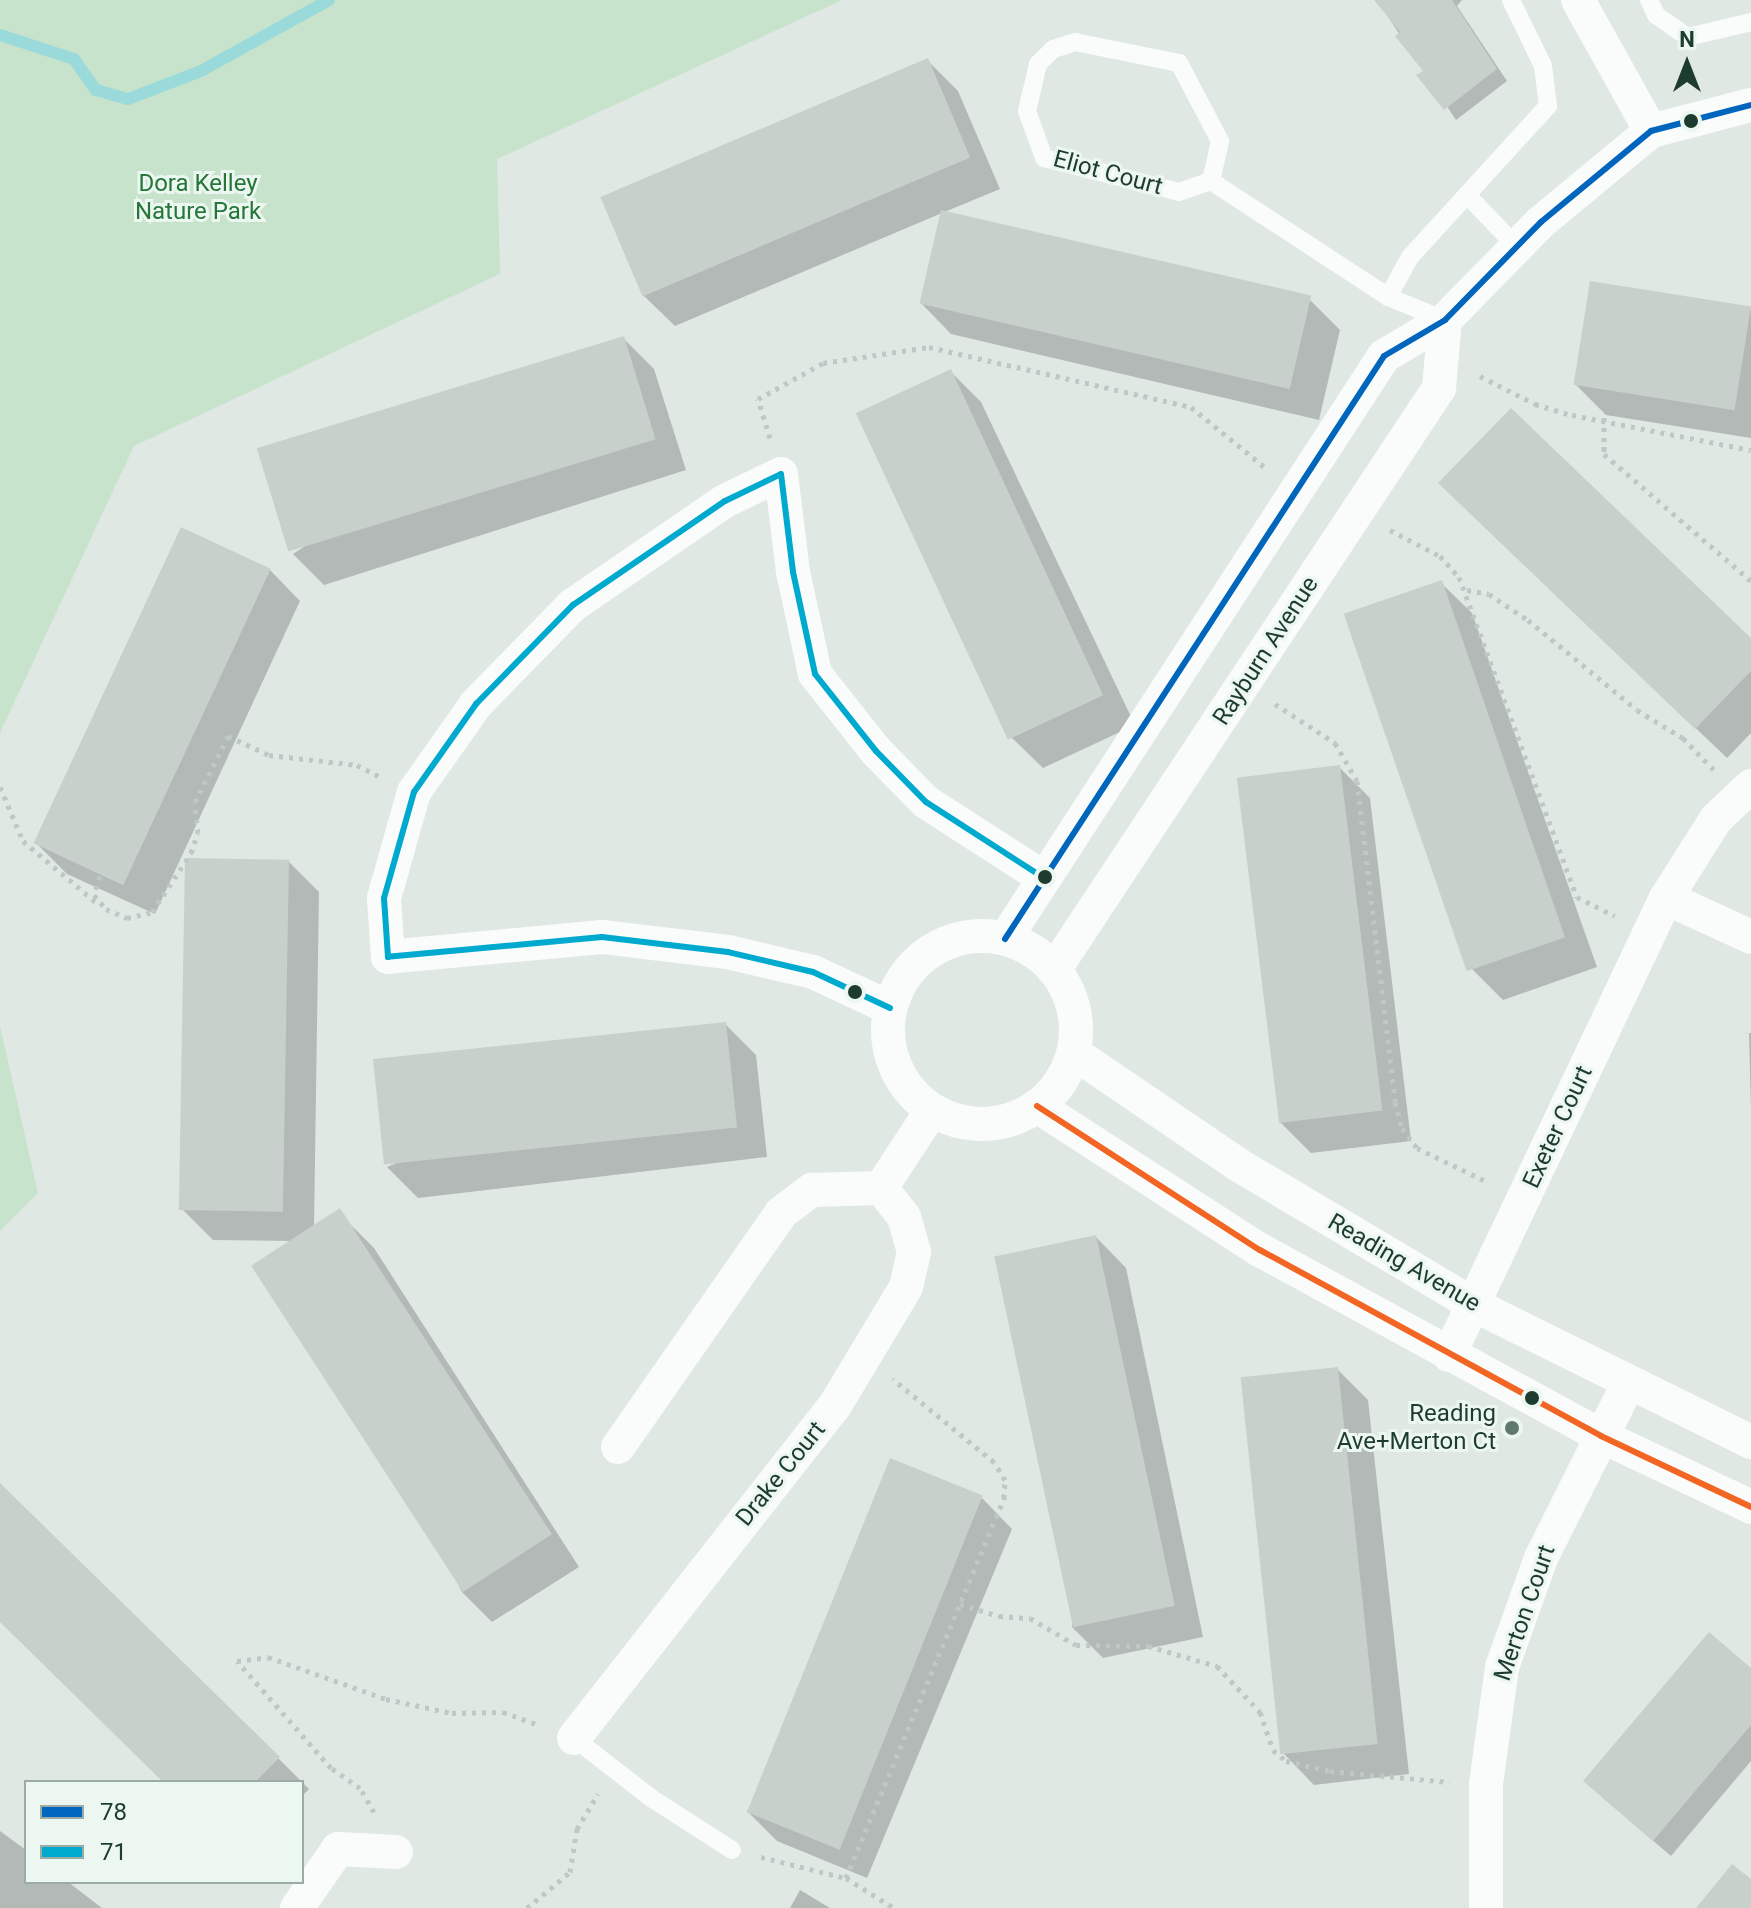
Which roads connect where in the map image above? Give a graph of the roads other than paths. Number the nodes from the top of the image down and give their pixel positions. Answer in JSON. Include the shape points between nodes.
{"nodes":[{"id":1,"x":1511,"y":0,"type":"edge"},
{"id":2,"x":1578,"y":0,"type":"edge"},
{"id":3,"x":1649,"y":0,"type":"edge"},
{"id":4,"x":1751,"y":22,"type":"edge"},
{"id":5,"x":1751,"y":105,"type":"edge"},
{"id":6,"x":1651,"y":131,"type":"junction"},
{"id":7,"x":1211,"y":181,"type":"junction"},
{"id":8,"x":1467,"y":195,"type":"junction"},
{"id":9,"x":1517,"y":247,"type":"junction"},
{"id":10,"x":1388,"y":297,"type":"junction"},
{"id":11,"x":1444,"y":334,"type":"junction"},
{"id":12,"x":1744,"y":792,"type":"edge"},
{"id":13,"x":1044,"y":878,"type":"junction"},
{"id":14,"x":1666,"y":898,"type":"junction"},
{"id":15,"x":1751,"y":937,"type":"edge"},
{"id":16,"x":1005,"y":939,"type":"junction"},
{"id":17,"x":1054,"y":970,"type":"junction"},
{"id":18,"x":890,"y":1008,"type":"junction"},
{"id":19,"x":1074,"y":1053,"type":"junction"},
{"id":20,"x":1037,"y":1106,"type":"junction"},
{"id":21,"x":932,"y":1110,"type":"junction"},
{"id":22,"x":881,"y":1188,"type":"junction"},
{"id":23,"x":1474,"y":1305,"type":"junction"},
{"id":24,"x":1449,"y":1355,"type":"junction"},
{"id":25,"x":1628,"y":1384,"type":"junction"},
{"id":26,"x":1601,"y":1436,"type":"junction"},
{"id":27,"x":1751,"y":1442,"type":"edge"},
{"id":28,"x":618,"y":1447,"type":"dead end"},
{"id":29,"x":1751,"y":1507,"type":"edge"},
{"id":30,"x":574,"y":1738,"type":"joint"},
{"id":31,"x":732,"y":1850,"type":"road end"},
{"id":32,"x":396,"y":1852,"type":"dead end"},
{"id":33,"x":297,"y":1908,"type":"edge"},
{"id":34,"x":1486,"y":1908,"type":"edge"}],
"edges":[{"from":1,"to":8,"type":"lane","via":[[1543,66],[1548,106]]},
{"from":2,"to":6,"type":"street"},
{"from":3,"to":4,"type":"lane","via":[[1656,15],[1688,37]]},
{"from":5,"to":6,"type":"street"},
{"from":6,"to":9,"type":"street"},
{"from":7,"to":7,"type":"lane","name":"Eliot Court","via":[[1220,141],[1179,63],[1075,42],[1053,49],[1038,64],[1027,111],[1044,158],[1179,192]]},
{"from":7,"to":10,"type":"lane"},
{"from":8,"to":9,"type":"lane"},
{"from":8,"to":10,"type":"lane","via":[[1410,257]]},
{"from":9,"to":11,"type":"street"},
{"from":10,"to":11,"type":"lane"},
{"from":11,"to":13,"type":"street","via":[[1384,356]]},
{"from":11,"to":17,"type":"street","name":"Rayburn Avenue","via":[[1439,388]]},
{"from":12,"to":14,"type":"street","name":"Exeter Court","via":[[1716,819]]},
{"from":13,"to":16,"type":"street"},
{"from":13,"to":18,"type":"street","via":[[926,802],[876,751],[815,674],[793,572],[781,474],[725,501],[573,605],[476,704],[414,792],[384,898],[388,957],[602,937],[728,952],[813,972]]},
{"from":14,"to":15,"type":"street"},
{"from":14,"to":23,"type":"street","name":"Exeter Court"},
{"from":16,"to":17,"type":"street","via":[[1032,950]]},
{"from":16,"to":18,"type":"street","via":[[946,943],[921,958],[902,981]]},
{"from":17,"to":19,"type":"street","via":[[1070,995]]},
{"from":18,"to":21,"type":"street","via":[[894,1066],[910,1091]]},
{"from":19,"to":20,"type":"street","via":[[1062,1080]]},
{"from":19,"to":23,"type":"street","name":"Reading Avenue","via":[[1242,1167]]},
{"from":20,"to":21,"type":"street","via":[[989,1125],[959,1122]]},
{"from":20,"to":24,"type":"street","via":[[1260,1250]]},
{"from":21,"to":22,"type":"street"},
{"from":22,"to":28,"type":"street","via":[[812,1190],[781,1213]]},
{"from":22,"to":30,"type":"street","name":"Drake Court","via":[[904,1217],[914,1252],[906,1287],[834,1407]]},
{"from":23,"to":24,"type":"street","name":"Exeter Court"},
{"from":23,"to":25,"type":"street","name":"Reading Avenue"},
{"from":24,"to":26,"type":"street"},
{"from":25,"to":26,"type":"street","name":"Merton Court"},
{"from":25,"to":27,"type":"street","name":"Reading Avenue"},
{"from":26,"to":29,"type":"street"},
{"from":26,"to":34,"type":"street","name":"Merton Court","via":[[1541,1558],[1502,1667],[1486,1784]]},
{"from":30,"to":31,"type":"lane"},
{"from":32,"to":33,"type":"street","via":[[338,1849]]}]}
